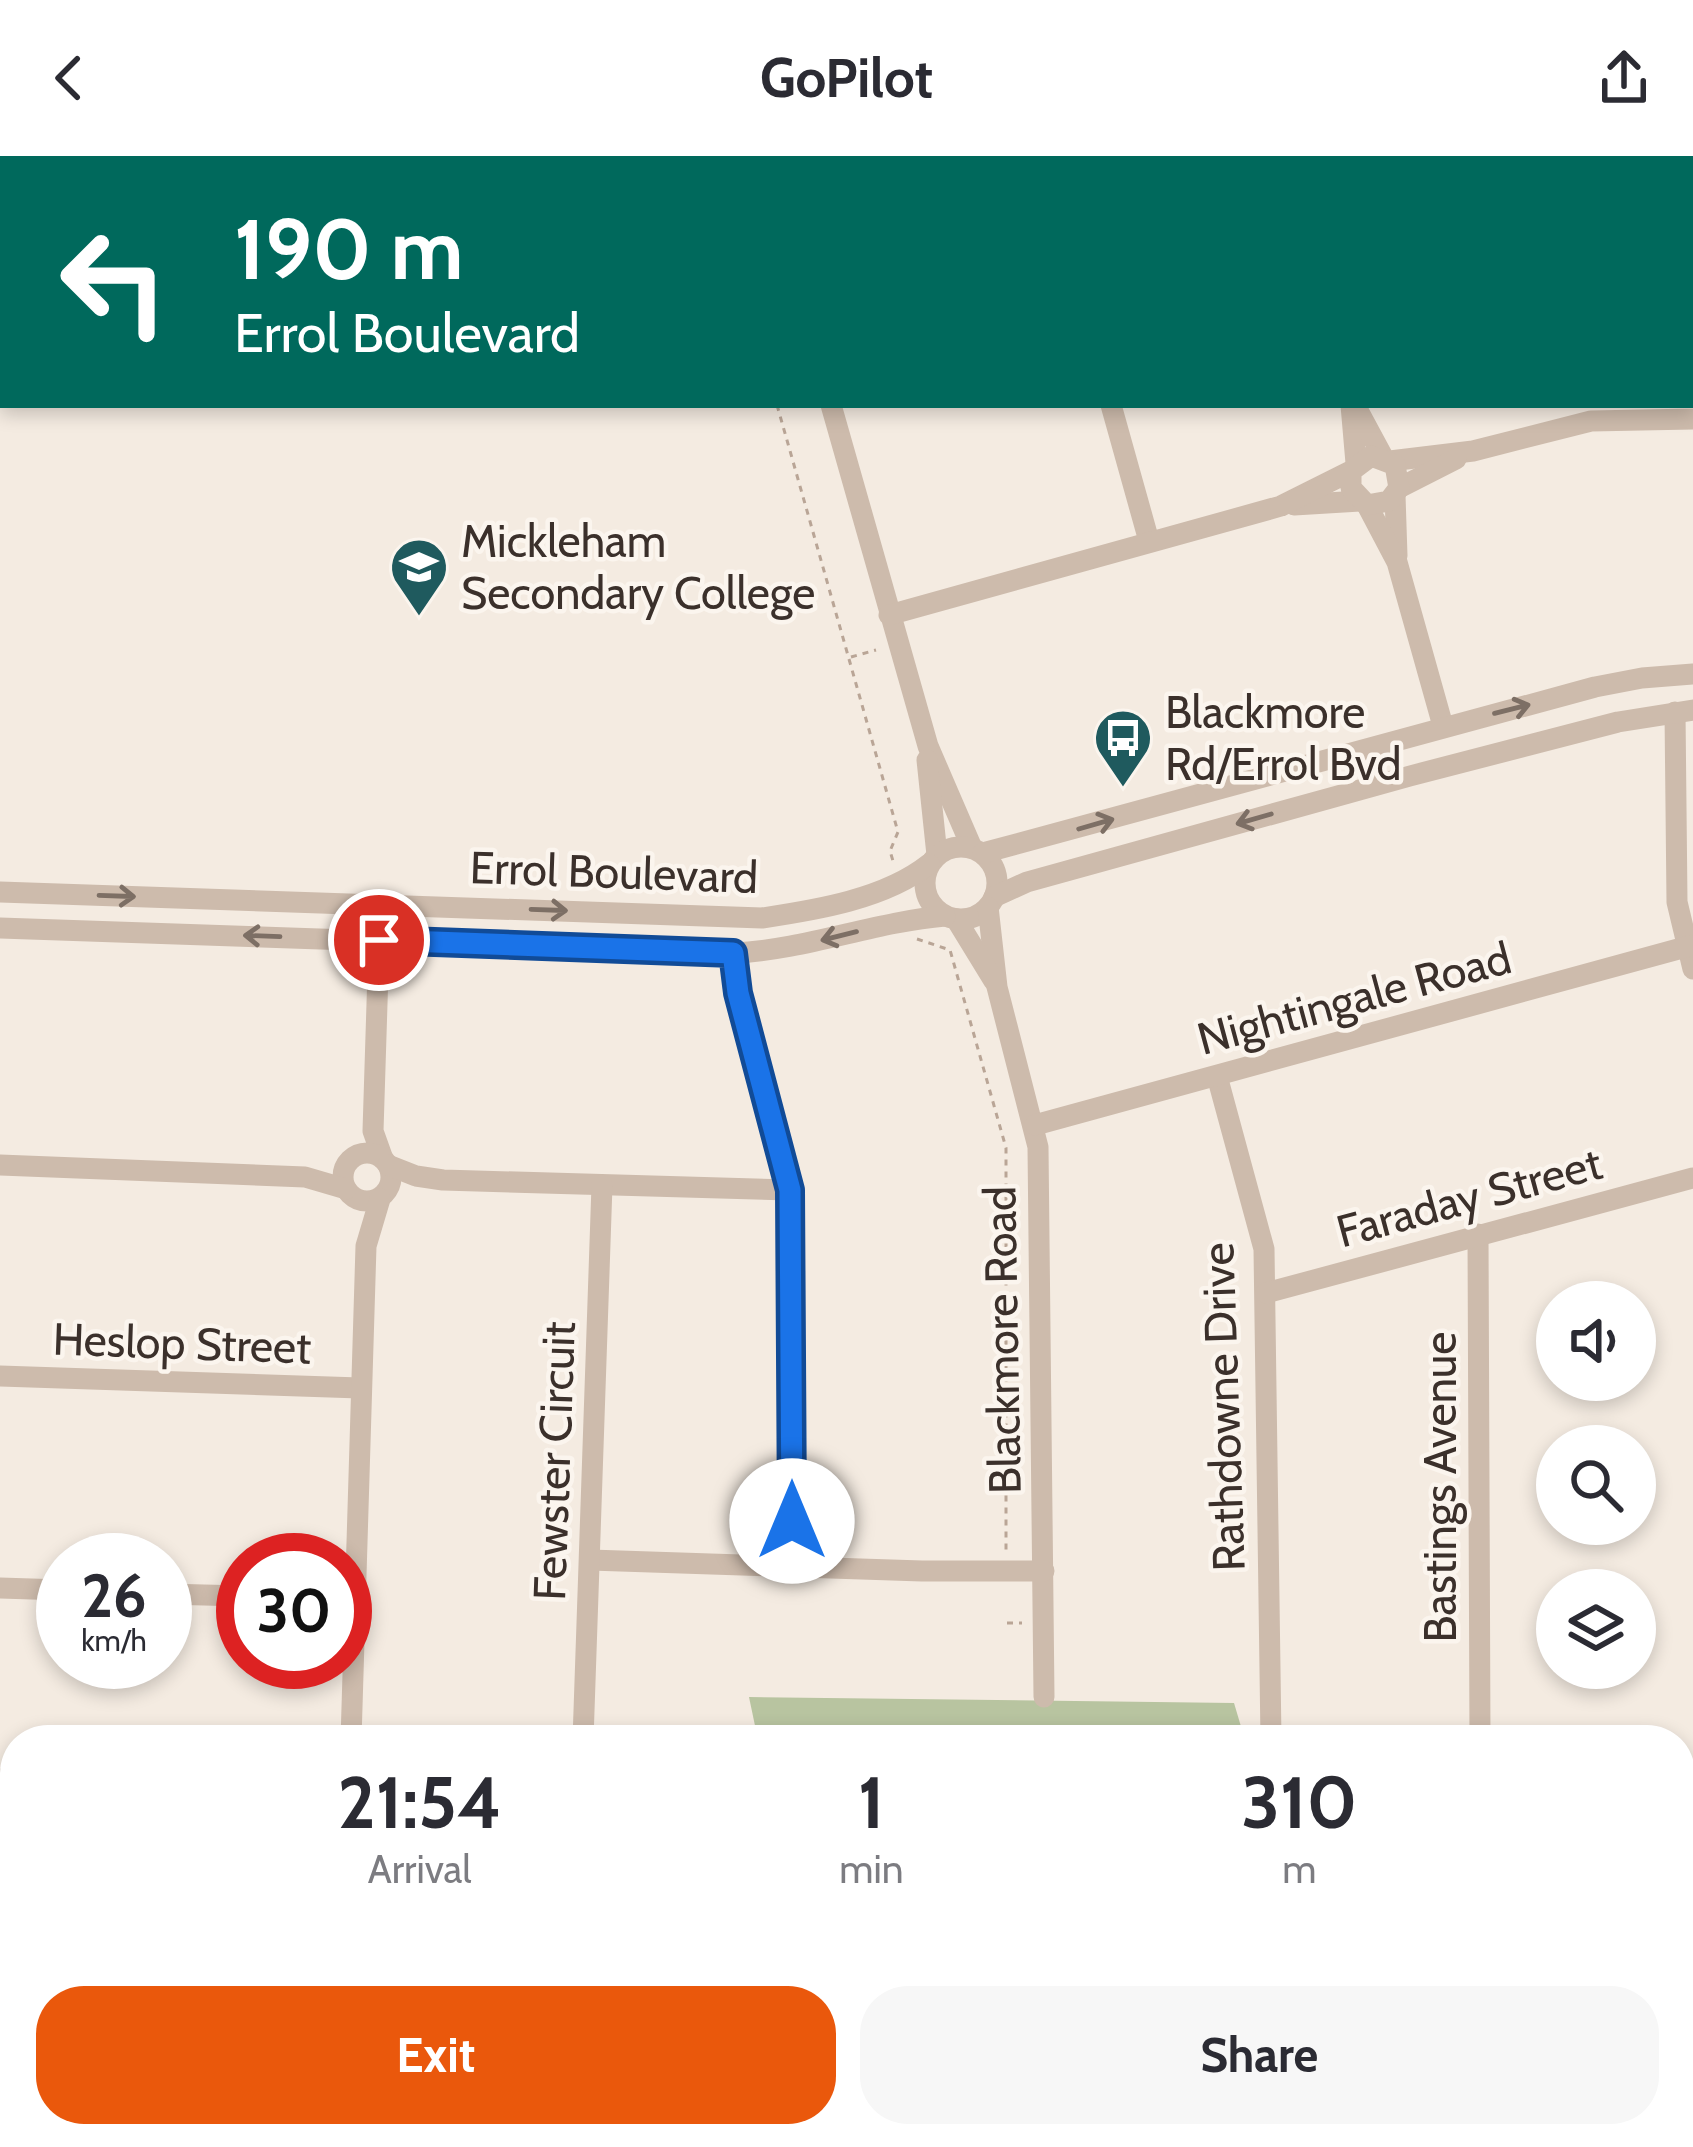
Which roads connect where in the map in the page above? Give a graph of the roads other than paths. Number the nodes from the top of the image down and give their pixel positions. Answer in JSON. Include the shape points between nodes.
{"nodes":[{"id":1,"x":832,"y":408,"type":"edge"},
{"id":2,"x":1112,"y":408,"type":"edge"},
{"id":3,"x":1353,"y":408,"type":"edge"},
{"id":4,"x":1355,"y":408,"type":"edge"},
{"id":5,"x":1693,"y":419,"type":"edge"},
{"id":6,"x":1473,"y":452,"type":"junction"},
{"id":7,"x":1387,"y":459,"type":"junction"},
{"id":8,"x":1354,"y":467,"type":"junction"},
{"id":9,"x":1397,"y":492,"type":"junction"},
{"id":10,"x":1363,"y":503,"type":"junction"},
{"id":11,"x":1281,"y":506,"type":"junction"},
{"id":12,"x":1149,"y":541,"type":"junction"},
{"id":13,"x":1397,"y":562,"type":"junction"},
{"id":14,"x":889,"y":615,"type":"junction"},
{"id":15,"x":1693,"y":674,"type":"edge"},
{"id":16,"x":1684,"y":711,"type":"edge"},
{"id":17,"x":1443,"y":726,"type":"junction"},
{"id":18,"x":928,"y":746,"type":"junction"},
{"id":19,"x":977,"y":850,"type":"junction"},
{"id":20,"x":933,"y":859,"type":"junction"},
{"id":21,"x":0,"y":892,"type":"edge"},
{"id":22,"x":991,"y":902,"type":"junction"},
{"id":23,"x":950,"y":917,"type":"junction"},
{"id":24,"x":0,"y":928,"type":"edge"},
{"id":25,"x":379,"y":940,"type":"junction"},
{"id":26,"x":733,"y":953,"type":"junction"},
{"id":27,"x":1691,"y":954,"type":"edge"},
{"id":28,"x":997,"y":987,"type":"junction"},
{"id":29,"x":1217,"y":1076,"type":"junction"},
{"id":30,"x":374,"y":1093,"type":"junction"},
{"id":31,"x":1035,"y":1125,"type":"junction"},
{"id":32,"x":349,"y":1161,"type":"junction"},
{"id":33,"x":386,"y":1162,"type":"junction"},
{"id":34,"x":0,"y":1165,"type":"edge"},
{"id":35,"x":305,"y":1177,"type":"junction"},
{"id":36,"x":1693,"y":1178,"type":"edge"},
{"id":37,"x":443,"y":1180,"type":"junction"},
{"id":38,"x":602,"y":1186,"type":"junction"},
{"id":39,"x":790,"y":1190,"type":"junction"},
{"id":40,"x":348,"y":1192,"type":"junction"},
{"id":41,"x":382,"y":1196,"type":"junction"},
{"id":42,"x":1478,"y":1234,"type":"junction"},
{"id":43,"x":366,"y":1246,"type":"junction"},
{"id":44,"x":1266,"y":1293,"type":"junction"},
{"id":45,"x":0,"y":1376,"type":"edge"},
{"id":46,"x":361,"y":1388,"type":"junction"},
{"id":47,"x":353,"y":1533,"type":"edge"},
{"id":48,"x":590,"y":1561,"type":"junction"},
{"id":49,"x":792,"y":1565,"type":"junction"},
{"id":50,"x":1044,"y":1570,"type":"junction"},
{"id":51,"x":0,"y":1588,"type":"edge"},
{"id":52,"x":36,"y":1589,"type":"edge"},
{"id":53,"x":351,"y":1689,"type":"edge"},
{"id":54,"x":1045,"y":1696,"type":"dead end"},
{"id":55,"x":351,"y":1725,"type":"edge"},
{"id":56,"x":585,"y":1725,"type":"edge"},
{"id":57,"x":1271,"y":1725,"type":"edge"},
{"id":58,"x":1480,"y":1725,"type":"edge"}],
"edges":[{"from":1,"to":14,"type":"street"},
{"from":2,"to":12,"type":"street"},
{"from":3,"to":8,"type":"street"},
{"from":4,"to":7,"type":"street"},
{"from":5,"to":6,"type":"street","via":[[1591,421]]},
{"from":6,"to":7,"type":"street"},
{"from":6,"to":9,"type":"street"},
{"from":7,"to":8,"type":"street","via":[[1371,455]]},
{"from":7,"to":9,"type":"street","via":[[1399,472]]},
{"from":8,"to":10,"type":"street","via":[[1351,488]]},
{"from":8,"to":11,"type":"street"},
{"from":9,"to":10,"type":"street","via":[[1382,505]]},
{"from":9,"to":13,"type":"street"},
{"from":10,"to":11,"type":"street"},
{"from":10,"to":13,"type":"street"},
{"from":11,"to":12,"type":"street"},
{"from":12,"to":14,"type":"street"},
{"from":13,"to":17,"type":"street"},
{"from":14,"to":18,"type":"street"},
{"from":17,"to":15,"type":"street","one_way":true,"via":[[1594,687]]},
{"from":16,"to":22,"type":"street","one_way":true,"via":[[1411,776],[1027,882]]},
{"from":16,"to":27,"type":"street","via":[[1677,902]]},
{"from":19,"to":17,"type":"street","one_way":true},
{"from":18,"to":19,"type":"street"},
{"from":18,"to":20,"type":"street"},
{"from":19,"to":20,"type":"street","via":[[959,846]]},
{"from":19,"to":22,"type":"street","via":[[996,874]]},
{"from":21,"to":20,"type":"street","name":"Errol Boulevard","one_way":true,"via":[[761,918],[899,882]]},
{"from":20,"to":23,"type":"street","via":[[928,900]]},
{"from":22,"to":23,"type":"street","via":[[968,919]]},
{"from":22,"to":28,"type":"street","name":"Blackmore Road"},
{"from":23,"to":26,"type":"street","name":"Errol Boulevard","one_way":true},
{"from":23,"to":28,"type":"street","name":"Blackmore Road"},
{"from":25,"to":24,"type":"street","name":"Errol Boulevard","one_way":true},
{"from":25,"to":26,"type":"street","name":"Errol Boulevard"},
{"from":25,"to":30,"type":"street"},
{"from":26,"to":39,"type":"street"},
{"from":27,"to":29,"type":"street","name":"Nightingale Road"},
{"from":28,"to":31,"type":"street","name":"Blackmore Road"},
{"from":29,"to":31,"type":"street","name":"Nightingale Road"},
{"from":29,"to":44,"type":"street","name":"Rathdowne Drive","via":[[1264,1249]]},
{"from":30,"to":32,"type":"street"},
{"from":30,"to":33,"type":"street","via":[[373,1131]]},
{"from":31,"to":50,"type":"street","name":"Blackmore Road"},
{"from":32,"to":33,"type":"street","via":[[368,1153]]},
{"from":32,"to":35,"type":"street"},
{"from":32,"to":40,"type":"street"},
{"from":33,"to":37,"type":"street"},
{"from":33,"to":41,"type":"street","via":[[392,1180]]},
{"from":34,"to":35,"type":"street"},
{"from":35,"to":40,"type":"street"},
{"from":36,"to":42,"type":"street","name":"Faraday Street"},
{"from":37,"to":38,"type":"street"},
{"from":37,"to":41,"type":"street"},
{"from":38,"to":39,"type":"street"},
{"from":38,"to":48,"type":"street","name":"Fewster Circuit"},
{"from":39,"to":49,"type":"street"},
{"from":40,"to":41,"type":"street","via":[[364,1202]]},
{"from":40,"to":43,"type":"street"},
{"from":41,"to":43,"type":"street"},
{"from":42,"to":44,"type":"street","name":"Faraday Street"},
{"from":42,"to":58,"type":"street","name":"Bastings Avenue"},
{"from":43,"to":46,"type":"street"},
{"from":44,"to":57,"type":"street","name":"Rathdowne Drive"},
{"from":45,"to":46,"type":"street","name":"Heslop Street"},
{"from":46,"to":47,"type":"street"},
{"from":48,"to":49,"type":"street"},
{"from":48,"to":56,"type":"street","name":"Fewster Circuit"},
{"from":49,"to":50,"type":"street"},
{"from":50,"to":54,"type":"street","name":"Blackmore Road"},
{"from":51,"to":52,"type":"street"},
{"from":53,"to":55,"type":"street"}]}
